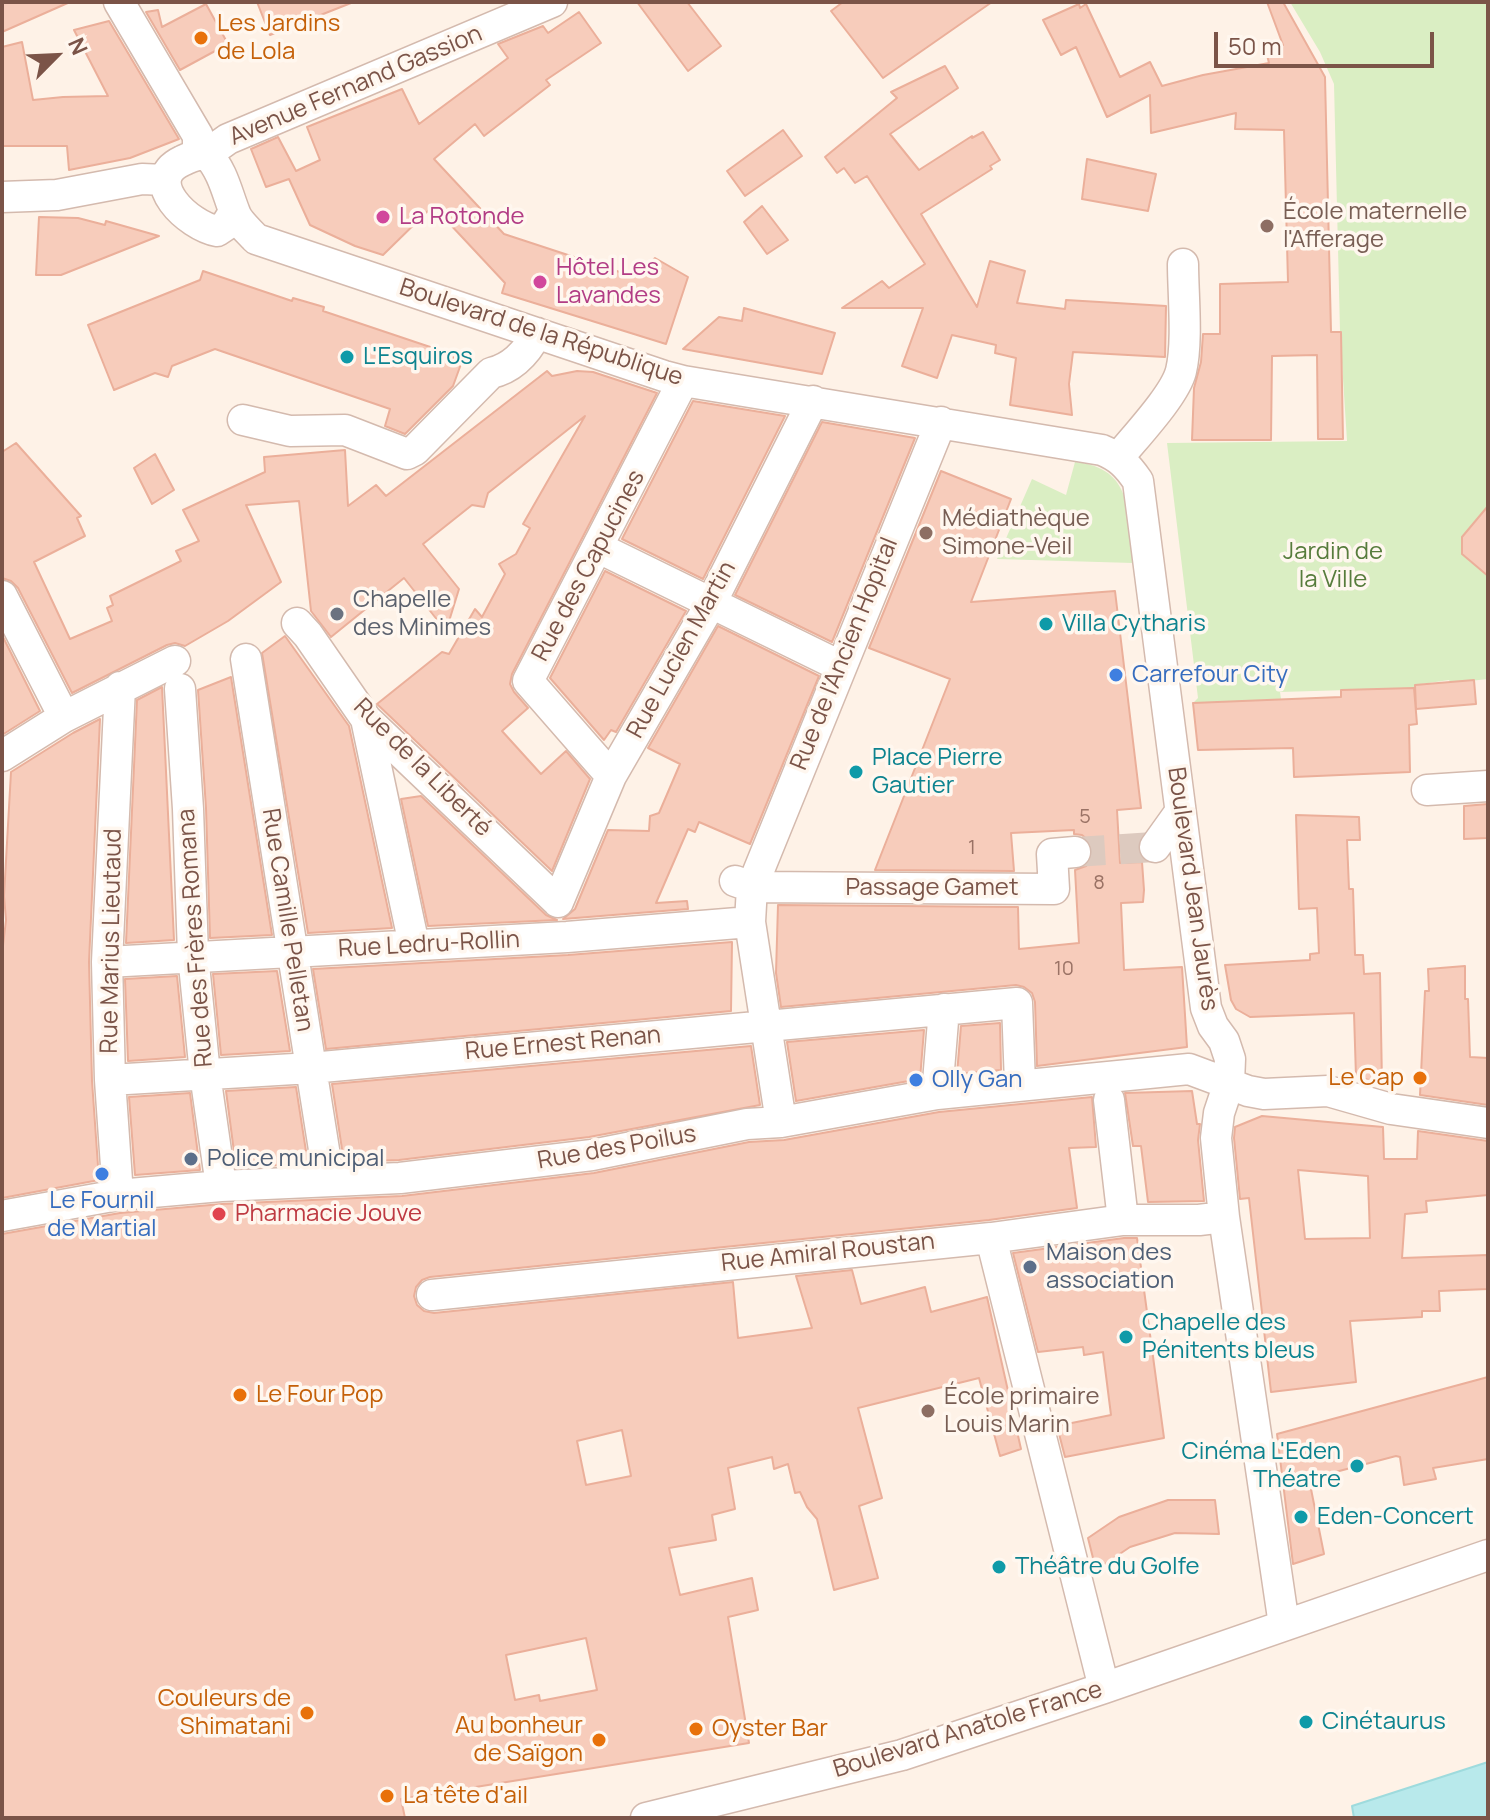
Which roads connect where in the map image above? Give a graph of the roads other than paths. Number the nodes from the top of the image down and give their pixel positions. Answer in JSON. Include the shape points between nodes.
{"nodes":[{"id":1,"x":119,"y":2,"type":"edge"},
{"id":2,"x":552,"y":2,"type":"edge"},
{"id":3,"x":202,"y":154,"type":"junction"},
{"id":4,"x":165,"y":180,"type":"junction"},
{"id":5,"x":2,"y":197,"type":"edge"},
{"id":6,"x":234,"y":212,"type":"junction"},
{"id":7,"x":1183,"y":264,"type":"dead end"},
{"id":8,"x":502,"y":321,"type":"junction"},
{"id":9,"x":537,"y":333,"type":"junction"},
{"id":10,"x":491,"y":373,"type":"junction"},
{"id":11,"x":683,"y":381,"type":"junction"},
{"id":12,"x":813,"y":401,"type":"junction"},
{"id":13,"x":243,"y":420,"type":"dead end"},
{"id":14,"x":941,"y":422,"type":"junction"},
{"id":15,"x":1111,"y":453,"type":"junction"},
{"id":16,"x":599,"y":548,"type":"junction"},
{"id":17,"x":2,"y":596,"type":"edge"},
{"id":18,"x":710,"y":605,"type":"junction"},
{"id":19,"x":297,"y":623,"type":"dead end"},
{"id":20,"x":246,"y":659,"type":"dead end"},
{"id":21,"x":840,"y":666,"type":"junction"},
{"id":22,"x":120,"y":687,"type":"junction"},
{"id":23,"x":64,"y":717,"type":"junction"},
{"id":24,"x":366,"y":719,"type":"junction"},
{"id":25,"x":2,"y":756,"type":"edge"},
{"id":26,"x":611,"y":776,"type":"junction"},
{"id":27,"x":1488,"y":786,"type":"edge"},
{"id":28,"x":1427,"y":790,"type":"dead end"},
{"id":29,"x":1180,"y":812,"type":"junction"},
{"id":30,"x":1155,"y":847,"type":"dead end"},
{"id":31,"x":1075,"y":852,"type":"tunnel mouth"},
{"id":32,"x":742,"y":883,"type":"junction"},
{"id":33,"x":558,"y":902,"type":"junction"},
{"id":34,"x":750,"y":922,"type":"junction"},
{"id":35,"x":567,"y":937,"type":"junction"},
{"id":36,"x":414,"y":945,"type":"junction"},
{"id":37,"x":291,"y":953,"type":"junction"},
{"id":38,"x":193,"y":955,"type":"junction"},
{"id":39,"x":107,"y":962,"type":"junction"},
{"id":40,"x":944,"y":1009,"type":"junction"},
{"id":41,"x":767,"y":1025,"type":"junction"},
{"id":42,"x":311,"y":1068,"type":"junction"},
{"id":43,"x":205,"y":1074,"type":"junction"},
{"id":44,"x":110,"y":1080,"type":"junction"},
{"id":45,"x":1229,"y":1083,"type":"junction"},
{"id":46,"x":1020,"y":1084,"type":"junction"},
{"id":47,"x":937,"y":1094,"type":"junction"},
{"id":48,"x":1109,"y":1100,"type":"dead end"},
{"id":49,"x":781,"y":1122,"type":"junction"},
{"id":50,"x":1488,"y":1123,"type":"edge"},
{"id":51,"x":329,"y":1181,"type":"junction"},
{"id":52,"x":221,"y":1186,"type":"junction"},
{"id":53,"x":118,"y":1195,"type":"junction"},
{"id":54,"x":2,"y":1216,"type":"edge"},
{"id":55,"x":1224,"y":1217,"type":"junction"},
{"id":56,"x":1123,"y":1220,"type":"junction"},
{"id":57,"x":991,"y":1238,"type":"junction"},
{"id":58,"x":432,"y":1295,"type":"dead end"},
{"id":59,"x":1488,"y":1555,"type":"edge"},
{"id":60,"x":1284,"y":1625,"type":"junction"},
{"id":61,"x":1104,"y":1688,"type":"junction"},
{"id":62,"x":646,"y":1818,"type":"edge"}],
"edges":[{"from":1,"to":3,"type":"street","name":"Boulevard de la République","via":[[198,136]]},
{"from":2,"to":3,"type":"street","name":"Avenue Fernand Gassion"},
{"from":3,"to":4,"type":"street","via":[[174,165]]},
{"from":3,"to":6,"type":"street","name":"Boulevard de la République","via":[[217,167]]},
{"from":4,"to":5,"type":"street"},
{"from":4,"to":6,"type":"street","via":[[174,204],[210,230],[226,225]]},
{"from":6,"to":8,"type":"street","name":"Boulevard de la République","via":[[256,239]]},
{"from":7,"to":15,"type":"street","via":[[1181,373],[1170,392]]},
{"from":8,"to":9,"type":"street","name":"Boulevard de la République"},
{"from":8,"to":10,"type":"street"},
{"from":9,"to":10,"type":"street","via":[[505,369]]},
{"from":9,"to":11,"type":"street","name":"Boulevard de la République"},
{"from":10,"to":13,"type":"street","via":[[407,454],[345,430],[290,431]]},
{"from":11,"to":12,"type":"street","name":"Boulevard de la République"},
{"from":11,"to":16,"type":"street","name":"Rue des Capucines"},
{"from":12,"to":14,"type":"street","name":"Boulevard de la République"},
{"from":12,"to":18,"type":"street","name":"Rue Lucien Martin"},
{"from":14,"to":15,"type":"street","name":"Boulevard de la République"},
{"from":14,"to":21,"type":"street","name":"Rue de l'Ancien Hopital"},
{"from":15,"to":29,"type":"street","name":"Boulevard Jean Jaurès","via":[[1138,481]]},
{"from":16,"to":18,"type":"street"},
{"from":16,"to":26,"type":"street","name":"Rue des Capucines","via":[[528,681]]},
{"from":17,"to":23,"type":"street"},
{"from":18,"to":21,"type":"street"},
{"from":18,"to":26,"type":"street","name":"Rue Lucien Martin"},
{"from":19,"to":24,"type":"street","name":"Rue de la Liberté"},
{"from":20,"to":37,"type":"street","name":"Rue Camille Pelletan"},
{"from":21,"to":32,"type":"street","name":"Rue de l'Ancien Hopital"},
{"from":22,"to":23,"type":"street"},
{"from":22,"to":38,"type":"street","name":"Rue des Frères Romana","via":[[177,675]]},
{"from":22,"to":39,"type":"street","name":"Rue Marius Lieutaud"},
{"from":23,"to":25,"type":"street"},
{"from":24,"to":33,"type":"street","name":"Rue de la Liberté"},
{"from":24,"to":36,"type":"street"},
{"from":26,"to":33,"type":"street","name":"Rue Lucien Martin"},
{"from":27,"to":28,"type":"street"},
{"from":29,"to":30,"type":"street"},
{"from":29,"to":45,"type":"street","name":"Boulevard Jean Jaurès","via":[[1206,1008],[1230,1059]]},
{"from":31,"to":32,"type":"street","name":"Passage Gamet","via":[[1052,854],[1054,889]]},
{"from":32,"to":34,"type":"street","name":"Rue de l'Ancien Hopital"},
{"from":33,"to":35,"type":"street"},
{"from":34,"to":35,"type":"street","name":"Rue Ledru-Rollin"},
{"from":34,"to":41,"type":"street","name":"Rue de l'Ancien Hopital"},
{"from":35,"to":36,"type":"street","name":"Rue Ledru-Rollin"},
{"from":36,"to":37,"type":"street","name":"Rue Ledru-Rollin"},
{"from":37,"to":38,"type":"street","name":"Rue Ledru-Rollin"},
{"from":37,"to":42,"type":"street","name":"Rue Camille Pelletan"},
{"from":38,"to":39,"type":"street","name":"Rue Ledru-Rollin"},
{"from":38,"to":43,"type":"street","name":"Rue des Frères Romana"},
{"from":39,"to":44,"type":"street","name":"Rue Marius Lieutaud"},
{"from":40,"to":41,"type":"street","name":"Rue Ernest Renan"},
{"from":40,"to":46,"type":"street","name":"Rue Ernest Renan","via":[[1017,1003]]},
{"from":40,"to":47,"type":"street"},
{"from":41,"to":42,"type":"street","name":"Rue Ernest Renan"},
{"from":41,"to":49,"type":"street","name":"Rue de l'Ancien Hopital"},
{"from":42,"to":43,"type":"street","name":"Rue Ernest Renan"},
{"from":42,"to":51,"type":"street","name":"Rue Camille Pelletan"},
{"from":43,"to":44,"type":"street","name":"Rue Ernest Renan"},
{"from":43,"to":52,"type":"street","name":"Rue des Frères Romana"},
{"from":44,"to":53,"type":"street","name":"Rue Marius Lieutaud"},
{"from":45,"to":46,"type":"street","name":"Rue des Poilus","via":[[1189,1069]]},
{"from":45,"to":50,"type":"street","name":"Rue des Poilus","via":[[1264,1094],[1328,1091],[1391,1109]]},
{"from":45,"to":55,"type":"street","name":"Boulevard Jean Jaurès","via":[[1216,1138]]},
{"from":46,"to":47,"type":"street","name":"Rue des Poilus"},
{"from":47,"to":49,"type":"street","name":"Rue des Poilus"},
{"from":48,"to":56,"type":"street"},
{"from":49,"to":51,"type":"street","name":"Rue des Poilus","via":[[592,1155]]},
{"from":51,"to":52,"type":"street","name":"Rue des Poilus"},
{"from":52,"to":53,"type":"street","name":"Rue des Poilus"},
{"from":53,"to":54,"type":"street","name":"Rue des Poilus"},
{"from":55,"to":56,"type":"street","name":"Rue Amiral Roustan"},
{"from":55,"to":60,"type":"street","name":"Boulevard Jean Jaurès"},
{"from":56,"to":57,"type":"street","name":"Rue Amiral Roustan"},
{"from":57,"to":58,"type":"street","name":"Rue Amiral Roustan"},
{"from":57,"to":61,"type":"street"},
{"from":59,"to":60,"type":"street","name":"Boulevard Anatole France"},
{"from":60,"to":61,"type":"street","name":"Boulevard Anatole France"},
{"from":61,"to":62,"type":"street","name":"Boulevard Anatole France","via":[[902,1755]]}]}
